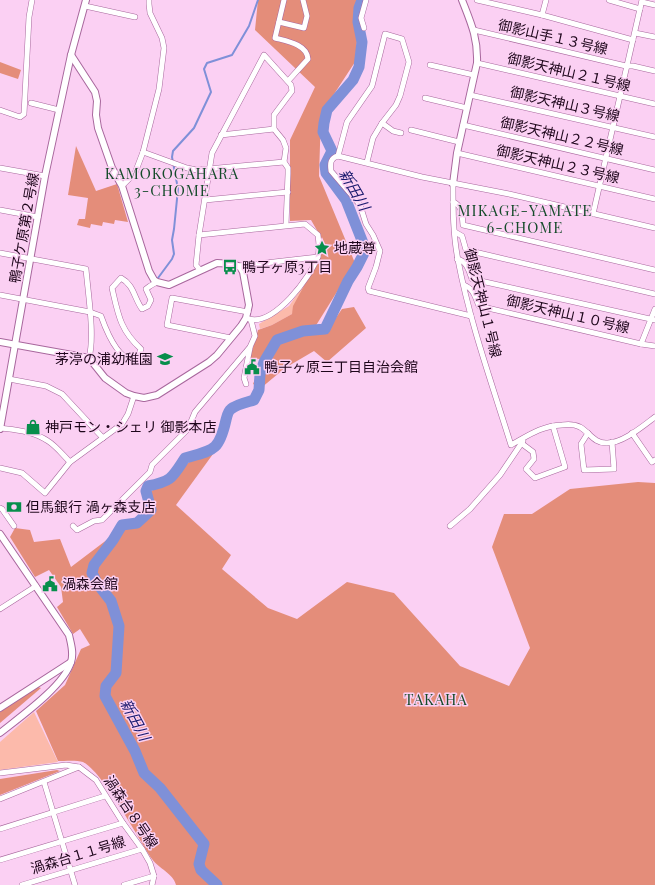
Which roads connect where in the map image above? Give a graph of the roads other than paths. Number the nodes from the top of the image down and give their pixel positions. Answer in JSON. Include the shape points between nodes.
{"nodes":[{"id":1,"x":32,"y":0,"type":"edge"},
{"id":2,"x":149,"y":0,"type":"edge"},
{"id":3,"x":284,"y":0,"type":"edge"},
{"id":4,"x":303,"y":0,"type":"edge"},
{"id":5,"x":366,"y":0,"type":"edge"},
{"id":6,"x":462,"y":0,"type":"edge"},
{"id":7,"x":477,"y":0,"type":"edge"},
{"id":8,"x":546,"y":0,"type":"edge"},
{"id":9,"x":609,"y":0,"type":"edge"},
{"id":10,"x":642,"y":1,"type":"edge"},
{"id":11,"x":86,"y":3,"type":"edge"},
{"id":12,"x":655,"y":5,"type":"edge"},
{"id":13,"x":640,"y":9,"type":"junction"},
{"id":14,"x":542,"y":15,"type":"junction"},
{"id":15,"x":135,"y":17,"type":"dead end"},
{"id":16,"x":279,"y":22,"type":"junction"},
{"id":17,"x":364,"y":28,"type":"dead end"},
{"id":18,"x":474,"y":30,"type":"junction"},
{"id":19,"x":634,"y":32,"type":"junction"},
{"id":20,"x":655,"y":37,"type":"edge"},
{"id":21,"x":633,"y":40,"type":"junction"},
{"id":22,"x":71,"y":55,"type":"junction"},
{"id":23,"x":477,"y":63,"type":"junction"},
{"id":24,"x":430,"y":65,"type":"dead end"},
{"id":25,"x":626,"y":66,"type":"junction"},
{"id":26,"x":655,"y":71,"type":"edge"},
{"id":27,"x":474,"y":75,"type":"junction"},
{"id":28,"x":288,"y":81,"type":"junction"},
{"id":29,"x":470,"y":95,"type":"junction"},
{"id":30,"x":620,"y":96,"type":"junction"},
{"id":31,"x":425,"y":98,"type":"dead end"},
{"id":32,"x":31,"y":103,"type":"dead end"},
{"id":33,"x":655,"y":104,"type":"edge"},
{"id":34,"x":467,"y":108,"type":"junction"},
{"id":35,"x":0,"y":110,"type":"edge"},
{"id":36,"x":60,"y":110,"type":"junction"},
{"id":37,"x":382,"y":123,"type":"junction"},
{"id":38,"x":463,"y":125,"type":"junction"},
{"id":39,"x":612,"y":127,"type":"junction"},
{"id":40,"x":274,"y":129,"type":"junction"},
{"id":41,"x":411,"y":130,"type":"dead end"},
{"id":42,"x":401,"y":133,"type":"dead end"},
{"id":43,"x":221,"y":135,"type":"junction"},
{"id":44,"x":655,"y":137,"type":"edge"},
{"id":45,"x":459,"y":142,"type":"junction"},
{"id":46,"x":144,"y":152,"type":"junction"},
{"id":47,"x":457,"y":153,"type":"junction"},
{"id":48,"x":338,"y":156,"type":"junction"},
{"id":49,"x":605,"y":159,"type":"junction"},
{"id":50,"x":284,"y":162,"type":"junction"},
{"id":51,"x":367,"y":162,"type":"junction"},
{"id":52,"x":0,"y":168,"type":"edge"},
{"id":53,"x":209,"y":169,"type":"junction"},
{"id":54,"x":655,"y":170,"type":"edge"},
{"id":55,"x":45,"y":176,"type":"junction"},
{"id":56,"x":453,"y":184,"type":"junction"},
{"id":57,"x":122,"y":186,"type":"junction"},
{"id":58,"x":599,"y":186,"type":"junction"},
{"id":59,"x":288,"y":192,"type":"junction"},
{"id":60,"x":655,"y":199,"type":"edge"},
{"id":61,"x":205,"y":200,"type":"junction"},
{"id":62,"x":453,"y":202,"type":"junction"},
{"id":63,"x":0,"y":210,"type":"edge"},
{"id":64,"x":593,"y":214,"type":"junction"},
{"id":65,"x":38,"y":217,"type":"junction"},
{"id":66,"x":286,"y":225,"type":"junction"},
{"id":67,"x":655,"y":228,"type":"edge"},
{"id":68,"x":455,"y":232,"type":"junction"},
{"id":69,"x":199,"y":235,"type":"junction"},
{"id":70,"x":0,"y":253,"type":"edge"},
{"id":71,"x":318,"y":257,"type":"junction"},
{"id":72,"x":31,"y":258,"type":"junction"},
{"id":73,"x":457,"y":259,"type":"junction"},
{"id":74,"x":238,"y":266,"type":"junction"},
{"id":75,"x":200,"y":270,"type":"junction"},
{"id":76,"x":655,"y":270,"type":"edge"},
{"id":77,"x":156,"y":282,"type":"junction"},
{"id":78,"x":464,"y":285,"type":"junction"},
{"id":79,"x":655,"y":294,"type":"edge"},
{"id":80,"x":0,"y":296,"type":"edge"},
{"id":81,"x":24,"y":300,"type":"junction"},
{"id":82,"x":655,"y":309,"type":"edge"},
{"id":83,"x":90,"y":312,"type":"junction"},
{"id":84,"x":471,"y":316,"type":"junction"},
{"id":85,"x":248,"y":317,"type":"junction"},
{"id":86,"x":653,"y":319,"type":"edge"},
{"id":87,"x":231,"y":338,"type":"junction"},
{"id":88,"x":0,"y":342,"type":"edge"},
{"id":89,"x":15,"y":344,"type":"junction"},
{"id":90,"x":641,"y":344,"type":"junction"},
{"id":91,"x":655,"y":346,"type":"edge"},
{"id":92,"x":250,"y":347,"type":"junction"},
{"id":93,"x":89,"y":358,"type":"junction"},
{"id":94,"x":9,"y":379,"type":"junction"},
{"id":95,"x":246,"y":384,"type":"dead end"},
{"id":96,"x":134,"y":396,"type":"junction"},
{"id":97,"x":655,"y":417,"type":"edge"},
{"id":98,"x":553,"y":426,"type":"junction"},
{"id":99,"x":0,"y":428,"type":"edge"},
{"id":100,"x":632,"y":433,"type":"junction"},
{"id":101,"x":588,"y":434,"type":"junction"},
{"id":102,"x":526,"y":437,"type":"junction"},
{"id":103,"x":103,"y":438,"type":"junction"},
{"id":104,"x":612,"y":442,"type":"junction"},
{"id":105,"x":521,"y":444,"type":"junction"},
{"id":106,"x":655,"y":460,"type":"edge"},
{"id":107,"x":70,"y":462,"type":"junction"},
{"id":108,"x":0,"y":468,"type":"edge"},
{"id":109,"x":0,"y":508,"type":"edge"},
{"id":110,"x":14,"y":526,"type":"dead end"},
{"id":111,"x":73,"y":526,"type":"dead end"},
{"id":112,"x":450,"y":526,"type":"dead end"},
{"id":113,"x":0,"y":534,"type":"edge"},
{"id":114,"x":36,"y":586,"type":"junction"},
{"id":115,"x":0,"y":609,"type":"edge"},
{"id":116,"x":71,"y":662,"type":"junction"},
{"id":117,"x":0,"y":708,"type":"edge"},
{"id":118,"x":0,"y":733,"type":"edge"},
{"id":119,"x":80,"y":767,"type":"junction"},
{"id":120,"x":0,"y":773,"type":"edge"},
{"id":121,"x":44,"y":782,"type":"junction"},
{"id":122,"x":105,"y":796,"type":"junction"},
{"id":123,"x":0,"y":800,"type":"edge"},
{"id":124,"x":53,"y":813,"type":"junction"},
{"id":125,"x":123,"y":823,"type":"junction"},
{"id":126,"x":0,"y":829,"type":"edge"},
{"id":127,"x":62,"y":842,"type":"junction"},
{"id":128,"x":142,"y":849,"type":"junction"},
{"id":129,"x":0,"y":860,"type":"edge"},
{"id":130,"x":70,"y":871,"type":"junction"},
{"id":131,"x":154,"y":876,"type":"junction"},
{"id":132,"x":22,"y":885,"type":"edge"},
{"id":133,"x":75,"y":885,"type":"edge"},
{"id":134,"x":124,"y":885,"type":"edge"},
{"id":135,"x":152,"y":885,"type":"edge"}],
"edges":[{"from":1,"to":35,"type":"street","via":[[24,114],[20,117]]},
{"from":2,"to":46,"type":"street","via":[[150,13],[164,48],[159,89]]},
{"from":3,"to":16,"type":"street"},
{"from":4,"to":16,"type":"street","via":[[307,16],[304,28]]},
{"from":5,"to":17,"type":"street","via":[[361,18]]},
{"from":6,"to":18,"type":"street","name":"御影天神山１号線"},
{"from":7,"to":14,"type":"street"},
{"from":8,"to":14,"type":"street"},
{"from":9,"to":13,"type":"street"},
{"from":10,"to":12,"type":"street"},
{"from":10,"to":13,"type":"street"},
{"from":11,"to":15,"type":"street"},
{"from":11,"to":22,"type":"street","name":"鴨子ケ原第２号線"},
{"from":13,"to":19,"type":"street"},
{"from":14,"to":21,"type":"street"},
{"from":16,"to":28,"type":"street","via":[[275,38],[299,45],[308,54],[308,59]]},
{"from":18,"to":23,"type":"street","name":"御影天神山１号線","via":[[478,48]]},
{"from":18,"to":25,"type":"street","name":"御影山手１３号線"},
{"from":19,"to":20,"type":"street"},
{"from":19,"to":21,"type":"street"},
{"from":21,"to":25,"type":"street"},
{"from":22,"to":36,"type":"street","name":"鴨子ケ原第２号線"},
{"from":22,"to":57,"type":"street","via":[[95,92],[98,128],[112,168]]},
{"from":23,"to":27,"type":"street","name":"御影天神山１号線"},
{"from":23,"to":30,"type":"street","name":"御影天神山２１号線"},
{"from":24,"to":27,"type":"street"},
{"from":25,"to":26,"type":"street","name":"御影山手１３号線"},
{"from":25,"to":30,"type":"street"},
{"from":27,"to":29,"type":"street","name":"御影天神山１号線"},
{"from":28,"to":40,"type":"street","via":[[292,91],[274,115]]},
{"from":28,"to":43,"type":"street","via":[[264,55]]},
{"from":29,"to":34,"type":"street","name":"御影天神山１号線"},
{"from":29,"to":39,"type":"street","name":"御影天神山３号線"},
{"from":30,"to":33,"type":"street","name":"御影天神山２１号線"},
{"from":30,"to":39,"type":"street"},
{"from":31,"to":34,"type":"street"},
{"from":32,"to":36,"type":"street"},
{"from":34,"to":38,"type":"street","name":"御影天神山１号線"},
{"from":36,"to":55,"type":"street","name":"鴨子ケ原第２号線"},
{"from":37,"to":42,"type":"street"},
{"from":37,"to":48,"type":"street","via":[[400,96],[409,62],[402,39],[384,34],[372,86],[347,122]]},
{"from":37,"to":51,"type":"street","via":[[373,138]]},
{"from":38,"to":45,"type":"street","name":"御影天神山１号線"},
{"from":38,"to":49,"type":"street","name":"御影天神山２２号線"},
{"from":39,"to":44,"type":"street","name":"御影天神山３号線"},
{"from":39,"to":49,"type":"street"},
{"from":40,"to":43,"type":"street"},
{"from":40,"to":50,"type":"street","via":[[286,148]]},
{"from":41,"to":45,"type":"street"},
{"from":43,"to":53,"type":"street","via":[[212,153]]},
{"from":45,"to":47,"type":"street","name":"御影天神山１号線"},
{"from":46,"to":53,"type":"street","via":[[187,168]]},
{"from":46,"to":57,"type":"street","via":[[134,173]]},
{"from":47,"to":56,"type":"street","name":"御影天神山１号線"},
{"from":47,"to":58,"type":"street","name":"御影天神山２３号線"},
{"from":48,"to":51,"type":"street"},
{"from":48,"to":84,"type":"street","via":[[331,161],[331,171],[360,204],[366,224],[380,251],[369,291]]},
{"from":49,"to":54,"type":"street","name":"御影天神山２２号線"},
{"from":49,"to":58,"type":"street"},
{"from":50,"to":53,"type":"street"},
{"from":50,"to":59,"type":"street","via":[[288,168]]},
{"from":51,"to":56,"type":"street"},
{"from":52,"to":55,"type":"street"},
{"from":53,"to":61,"type":"street"},
{"from":55,"to":65,"type":"street","name":"鴨子ケ原第２号線"},
{"from":56,"to":62,"type":"street","name":"御影天神山１号線"},
{"from":56,"to":64,"type":"street"},
{"from":57,"to":77,"type":"street","via":[[149,271]]},
{"from":58,"to":60,"type":"street","name":"御影天神山２３号線"},
{"from":58,"to":64,"type":"street"},
{"from":59,"to":61,"type":"street"},
{"from":59,"to":66,"type":"street"},
{"from":61,"to":69,"type":"street"},
{"from":62,"to":68,"type":"street","name":"御影天神山１号線"},
{"from":62,"to":76,"type":"street","via":[[460,208],[463,225]]},
{"from":63,"to":65,"type":"street"},
{"from":64,"to":67,"type":"street"},
{"from":65,"to":72,"type":"street","name":"鴨子ケ原第２号線"},
{"from":66,"to":69,"type":"street"},
{"from":66,"to":71,"type":"street","via":[[305,224],[318,235]]},
{"from":68,"to":73,"type":"street","name":"御影天神山１号線"},
{"from":68,"to":79,"type":"street","via":[[462,236],[466,250]]},
{"from":69,"to":75,"type":"street","via":[[196,265]]},
{"from":70,"to":72,"type":"street"},
{"from":71,"to":74,"type":"street"},
{"from":71,"to":85,"type":"street","via":[[305,280],[284,304],[265,318]]},
{"from":72,"to":81,"type":"street","name":"鴨子ケ原第２号線"},
{"from":72,"to":83,"type":"street","via":[[86,269]]},
{"from":73,"to":78,"type":"street","name":"御影天神山１号線"},
{"from":73,"to":86,"type":"street","via":[[466,265],[472,279]]},
{"from":74,"to":75,"type":"street","via":[[217,263]]},
{"from":74,"to":85,"type":"street","via":[[243,272],[249,305]]},
{"from":75,"to":77,"type":"street","via":[[169,285]]},
{"from":77,"to":83,"type":"street","via":[[146,289],[152,300],[148,306],[142,308],[126,281],[121,278],[112,288],[121,323],[141,349],[138,359],[126,357],[116,349],[100,316]]},
{"from":78,"to":84,"type":"street","name":"御影天神山１号線"},
{"from":78,"to":90,"type":"street","name":"御影天神山１０号線","via":[[473,291],[479,306]]},
{"from":80,"to":81,"type":"street"},
{"from":81,"to":83,"type":"street"},
{"from":81,"to":89,"type":"street","name":"鴨子ケ原第２号線"},
{"from":82,"to":86,"type":"street","name":"御影天神山１０号線"},
{"from":83,"to":93,"type":"street"},
{"from":84,"to":102,"type":"street","name":"御影天神山１号線","via":[[511,445]]},
{"from":85,"to":87,"type":"street"},
{"from":85,"to":87,"type":"street","via":[[172,298],[167,325]]},
{"from":85,"to":92,"type":"street","via":[[255,336]]},
{"from":86,"to":90,"type":"street","name":"御影天神山１０号線"},
{"from":87,"to":96,"type":"street","via":[[209,362],[157,395],[144,398]]},
{"from":88,"to":89,"type":"street"},
{"from":89,"to":93,"type":"street"},
{"from":89,"to":94,"type":"street","name":"鴨子ケ原第２号線"},
{"from":90,"to":91,"type":"street"},
{"from":92,"to":95,"type":"street","via":[[244,378]]},
{"from":92,"to":111,"type":"street","via":[[195,412],[188,429],[152,465],[150,472],[102,520],[94,521],[77,530]]},
{"from":93,"to":96,"type":"street","via":[[105,378]]},
{"from":94,"to":99,"type":"street","name":"鴨子ケ原第２号線"},
{"from":94,"to":103,"type":"street","via":[[46,386],[62,394]]},
{"from":96,"to":103,"type":"street","via":[[122,424]]},
{"from":97,"to":100,"type":"street"},
{"from":98,"to":101,"type":"street","via":[[573,424]]},
{"from":98,"to":102,"type":"street"},
{"from":98,"to":105,"type":"street","via":[[565,467],[535,478],[526,469],[534,459],[534,452]]},
{"from":99,"to":107,"type":"street","via":[[36,434],[48,441]]},
{"from":100,"to":104,"type":"street"},
{"from":100,"to":106,"type":"street","via":[[652,462]]},
{"from":101,"to":104,"type":"street","via":[[596,440]]},
{"from":101,"to":104,"type":"street","via":[[581,444],[584,470],[614,470]]},
{"from":102,"to":105,"type":"street"},
{"from":103,"to":107,"type":"street"},
{"from":105,"to":112,"type":"street","via":[[500,475],[470,509]]},
{"from":107,"to":108,"type":"street","via":[[45,493],[22,474]]},
{"from":109,"to":110,"type":"street"},
{"from":113,"to":114,"type":"street"},
{"from":114,"to":115,"type":"street"},
{"from":114,"to":116,"type":"street","via":[[69,635],[72,648]]},
{"from":116,"to":117,"type":"street"},
{"from":116,"to":118,"type":"street","via":[[64,677],[54,689]]},
{"from":119,"to":120,"type":"street","via":[[66,765]]},
{"from":119,"to":121,"type":"street"},
{"from":119,"to":122,"type":"street","name":"渦森台８号線","via":[[96,780]]},
{"from":121,"to":123,"type":"street"},
{"from":121,"to":124,"type":"street"},
{"from":122,"to":124,"type":"street"},
{"from":122,"to":125,"type":"street","name":"渦森台８号線"},
{"from":124,"to":126,"type":"street"},
{"from":124,"to":127,"type":"street"},
{"from":125,"to":127,"type":"street"},
{"from":125,"to":128,"type":"street","name":"渦森台８号線"},
{"from":127,"to":129,"type":"street"},
{"from":127,"to":130,"type":"street"},
{"from":128,"to":130,"type":"street","name":"渦森台１１号線"},
{"from":128,"to":131,"type":"street","name":"渦森台８号線"},
{"from":130,"to":132,"type":"street","name":"渦森台１１号線"},
{"from":130,"to":133,"type":"street"},
{"from":131,"to":134,"type":"street"},
{"from":131,"to":135,"type":"street"}]}
